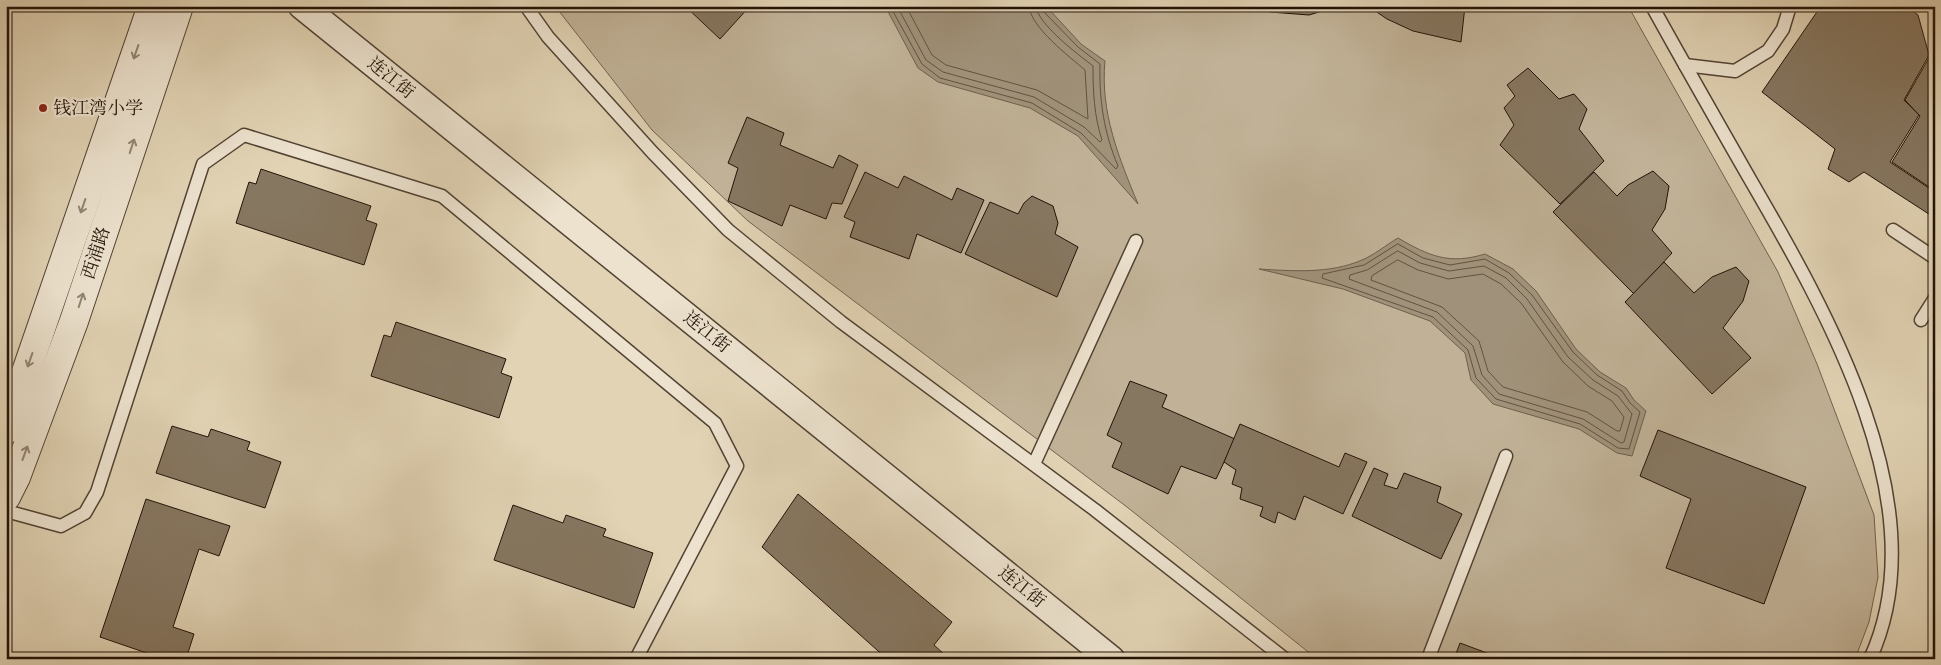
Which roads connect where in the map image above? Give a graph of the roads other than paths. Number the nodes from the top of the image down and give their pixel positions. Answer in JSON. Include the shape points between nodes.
{"nodes":[{"id":1,"x":152,"y":6,"type":"edge"},
{"id":2,"x":179,"y":6,"type":"edge"},
{"id":3,"x":302,"y":6,"type":"edge"},
{"id":4,"x":526,"y":6,"type":"edge"},
{"id":5,"x":1652,"y":6,"type":"edge"},
{"id":6,"x":1790,"y":6,"type":"edge"},
{"id":7,"x":1685,"y":65,"type":"junction"},
{"id":8,"x":1893,"y":230,"type":"dead end"},
{"id":9,"x":1136,"y":241,"type":"dead end"},
{"id":10,"x":1935,"y":258,"type":"edge"},
{"id":11,"x":1935,"y":298,"type":"edge"},
{"id":12,"x":1921,"y":320,"type":"dead end"},
{"id":13,"x":6,"y":430,"type":"edge"},
{"id":14,"x":1506,"y":456,"type":"dead end"},
{"id":15,"x":1034,"y":464,"type":"junction"},
{"id":16,"x":6,"y":497,"type":"edge"},
{"id":17,"x":6,"y":511,"type":"edge"},
{"id":18,"x":1095,"y":654,"type":"edge"},
{"id":19,"x":636,"y":659,"type":"edge"},
{"id":20,"x":1285,"y":659,"type":"edge"},
{"id":21,"x":1428,"y":659,"type":"edge"},
{"id":22,"x":1870,"y":659,"type":"edge"}],
"edges":[{"from":1,"to":13,"type":"street","name":"西浦路","one_way":true},
{"from":16,"to":2,"type":"street","name":"西浦路","one_way":true,"via":[[74,321]]},
{"from":3,"to":18,"type":"street","name":"连江街"},
{"from":4,"to":15,"type":"lane","via":[[548,36],[646,146],[728,230],[841,322]]},
{"from":5,"to":7,"type":"lane"},
{"from":6,"to":7,"type":"lane","via":[[1783,28],[1768,51],[1735,71]]},
{"from":7,"to":22,"type":"lane","via":[[1792,252],[1853,373],[1888,483],[1894,540],[1892,584],[1878,644]]},
{"from":8,"to":10,"type":"lane"},
{"from":9,"to":15,"type":"lane"},
{"from":11,"to":12,"type":"lane"},
{"from":14,"to":21,"type":"lane"},
{"from":15,"to":20,"type":"lane"},
{"from":17,"to":19,"type":"lane","via":[[61,526],[85,513],[97,492],[203,164],[244,134],[442,196],[715,423],[737,466]]}]}
